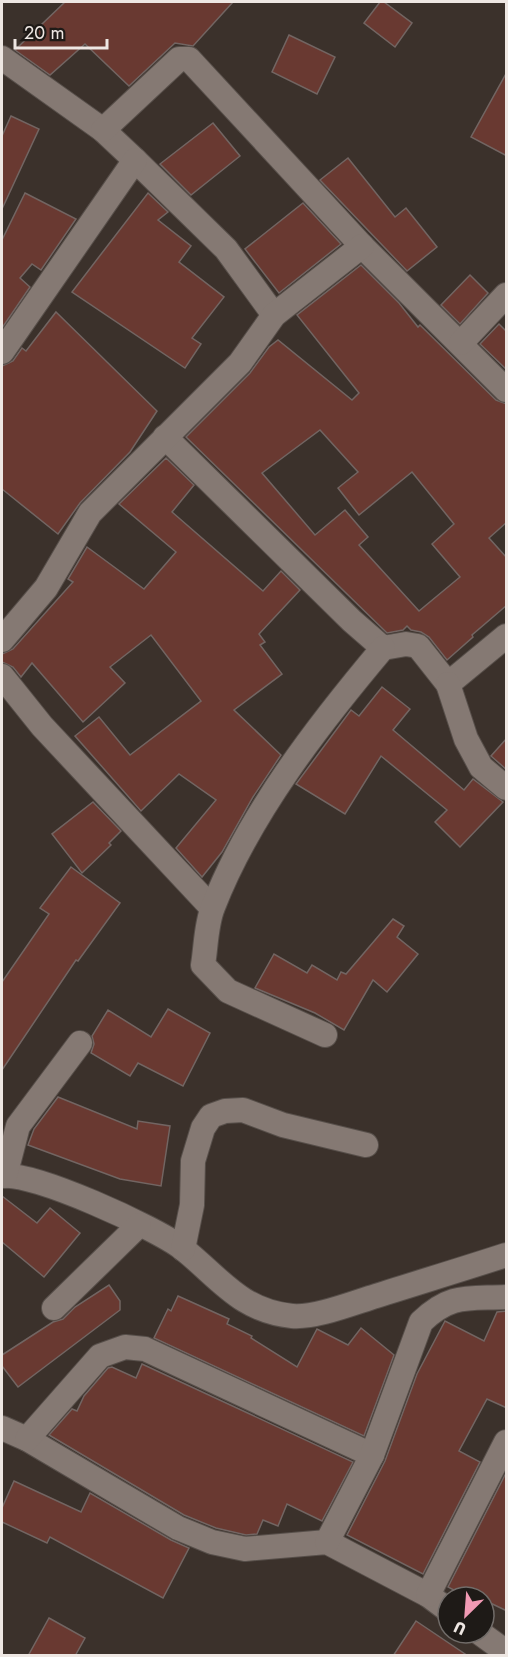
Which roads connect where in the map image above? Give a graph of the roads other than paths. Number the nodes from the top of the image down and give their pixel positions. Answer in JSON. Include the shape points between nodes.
{"nodes":[{"id":1,"x":2,"y":58,"type":"edge"},
{"id":2,"x":103,"y":130,"type":"junction"},
{"id":3,"x":135,"y":160,"type":"junction"},
{"id":4,"x":362,"y":246,"type":"junction"},
{"id":5,"x":507,"y":295,"type":"edge"},
{"id":6,"x":274,"y":315,"type":"junction"},
{"id":7,"x":461,"y":343,"type":"junction"},
{"id":8,"x":2,"y":352,"type":"edge"},
{"id":9,"x":507,"y":390,"type":"edge"},
{"id":10,"x":165,"y":436,"type":"junction"},
{"id":11,"x":507,"y":636,"type":"edge"},
{"id":12,"x":2,"y":640,"type":"edge"},
{"id":13,"x":383,"y":648,"type":"junction"},
{"id":14,"x":2,"y":676,"type":"edge"},
{"id":15,"x":448,"y":684,"type":"junction"},
{"id":16,"x":507,"y":788,"type":"edge"},
{"id":17,"x":212,"y":908,"type":"junction"},
{"id":18,"x":325,"y":1035,"type":"dead end"},
{"id":19,"x":80,"y":1043,"type":"dead end"},
{"id":20,"x":366,"y":1145,"type":"dead end"},
{"id":21,"x":4,"y":1176,"type":"edge"},
{"id":22,"x":139,"y":1225,"type":"junction"},
{"id":23,"x":183,"y":1249,"type":"junction"},
{"id":24,"x":507,"y":1255,"type":"edge"},
{"id":25,"x":507,"y":1297,"type":"edge"},
{"id":26,"x":54,"y":1308,"type":"dead end"},
{"id":27,"x":2,"y":1428,"type":"edge"},
{"id":28,"x":27,"y":1439,"type":"junction"},
{"id":29,"x":507,"y":1442,"type":"edge"},
{"id":30,"x":372,"y":1455,"type":"junction"},
{"id":31,"x":327,"y":1542,"type":"junction"},
{"id":32,"x":428,"y":1595,"type":"junction"},
{"id":33,"x":436,"y":1601,"type":"edge"}],
"edges":[{"from":1,"to":2,"type":"street"},
{"from":2,"to":3,"type":"street"},
{"from":2,"to":4,"type":"street","via":[[179,59],[189,59]]},
{"from":3,"to":6,"type":"street","via":[[226,249]]},
{"from":3,"to":8,"type":"street"},
{"from":4,"to":6,"type":"street"},
{"from":4,"to":7,"type":"street"},
{"from":5,"to":7,"type":"street"},
{"from":6,"to":10,"type":"street","via":[[240,363]]},
{"from":7,"to":9,"type":"street"},
{"from":10,"to":12,"type":"street","via":[[90,513],[45,588]]},
{"from":10,"to":13,"type":"street"},
{"from":11,"to":15,"type":"street"},
{"from":13,"to":15,"type":"street","via":[[418,646]]},
{"from":13,"to":17,"type":"street","via":[[264,804]]},
{"from":14,"to":17,"type":"street","via":[[42,726]]},
{"from":15,"to":16,"type":"street","via":[[466,739],[481,767]]},
{"from":17,"to":18,"type":"street","via":[[203,965],[228,991]]},
{"from":19,"to":21,"type":"street","via":[[18,1126]]},
{"from":20,"to":23,"type":"street","via":[[283,1125],[243,1110],[225,1110],[211,1116],[203,1128],[194,1161],[192,1205]]},
{"from":21,"to":22,"type":"street","via":[[33,1181],[91,1201]]},
{"from":22,"to":23,"type":"street"},
{"from":22,"to":26,"type":"street"},
{"from":23,"to":24,"type":"street","via":[[218,1282],[259,1309],[294,1316],[339,1308]]},
{"from":25,"to":30,"type":"street","via":[[452,1299],[421,1322]]},
{"from":27,"to":28,"type":"street"},
{"from":28,"to":30,"type":"street","via":[[100,1356],[124,1347],[145,1349]]},
{"from":28,"to":31,"type":"street","via":[[178,1528],[212,1542],[245,1549]]},
{"from":29,"to":32,"type":"street"},
{"from":30,"to":31,"type":"street"},
{"from":31,"to":32,"type":"street"},
{"from":32,"to":33,"type":"street"}]}
